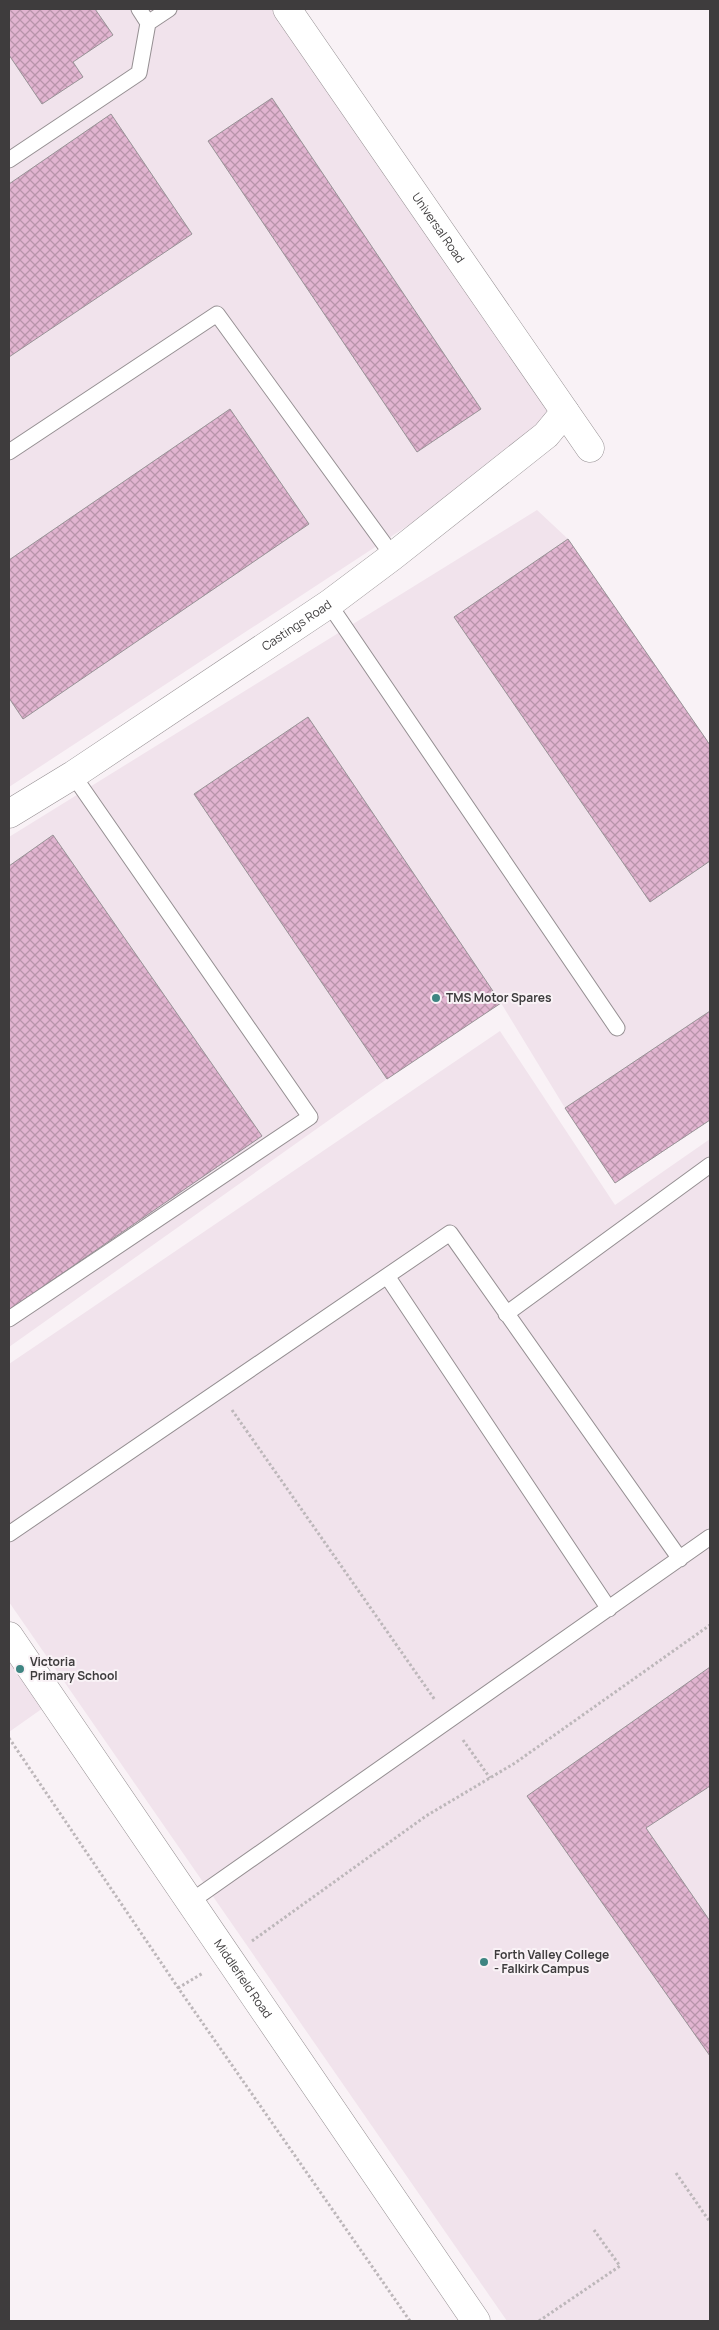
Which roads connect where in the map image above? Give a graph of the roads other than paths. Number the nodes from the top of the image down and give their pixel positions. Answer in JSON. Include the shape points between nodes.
{"nodes":[{"id":1,"x":139,"y":9,"type":"edge"},
{"id":2,"x":169,"y":9,"type":"edge"},
{"id":3,"x":287,"y":9,"type":"edge"},
{"id":4,"x":148,"y":23,"type":"junction"},
{"id":5,"x":9,"y":160,"type":"edge"},
{"id":6,"x":565,"y":412,"type":"junction"},
{"id":7,"x":590,"y":448,"type":"dead end"},
{"id":8,"x":9,"y":452,"type":"edge"},
{"id":9,"x":393,"y":556,"type":"junction"},
{"id":10,"x":329,"y":604,"type":"junction"},
{"id":11,"x":73,"y":775,"type":"junction"},
{"id":12,"x":9,"y":814,"type":"edge"},
{"id":13,"x":617,"y":1028,"type":"dead end"},
{"id":14,"x":710,"y":1165,"type":"edge"},
{"id":15,"x":387,"y":1276,"type":"junction"},
{"id":16,"x":506,"y":1314,"type":"junction"},
{"id":17,"x":9,"y":1319,"type":"edge"},
{"id":18,"x":9,"y":1534,"type":"edge"},
{"id":19,"x":710,"y":1537,"type":"edge"},
{"id":20,"x":680,"y":1559,"type":"junction"},
{"id":21,"x":610,"y":1609,"type":"junction"},
{"id":22,"x":9,"y":1636,"type":"edge"},
{"id":23,"x":190,"y":1902,"type":"junction"},
{"id":24,"x":476,"y":2321,"type":"edge"}],
"edges":[{"from":1,"to":4,"type":"lane"},
{"from":2,"to":4,"type":"lane"},
{"from":3,"to":6,"type":"street","name":"Universal Road"},
{"from":4,"to":5,"type":"lane","via":[[139,73]]},
{"from":6,"to":7,"type":"street","name":"Universal Road"},
{"from":6,"to":9,"type":"street","name":"Castings Road","via":[[546,435]]},
{"from":8,"to":9,"type":"lane","via":[[217,314]]},
{"from":9,"to":10,"type":"street","name":"Castings Road"},
{"from":10,"to":11,"type":"street","name":"Castings Road"},
{"from":10,"to":13,"type":"lane"},
{"from":11,"to":12,"type":"street","name":"Castings Road"},
{"from":11,"to":17,"type":"lane","via":[[310,1117]]},
{"from":14,"to":16,"type":"lane"},
{"from":15,"to":16,"type":"lane","via":[[450,1234]]},
{"from":15,"to":18,"type":"lane"},
{"from":15,"to":21,"type":"lane"},
{"from":16,"to":20,"type":"lane"},
{"from":19,"to":20,"type":"lane"},
{"from":20,"to":21,"type":"lane"},
{"from":21,"to":23,"type":"lane"},
{"from":22,"to":23,"type":"street","name":"Middlefield Road"},
{"from":23,"to":24,"type":"street","name":"Middlefield Road"}]}
